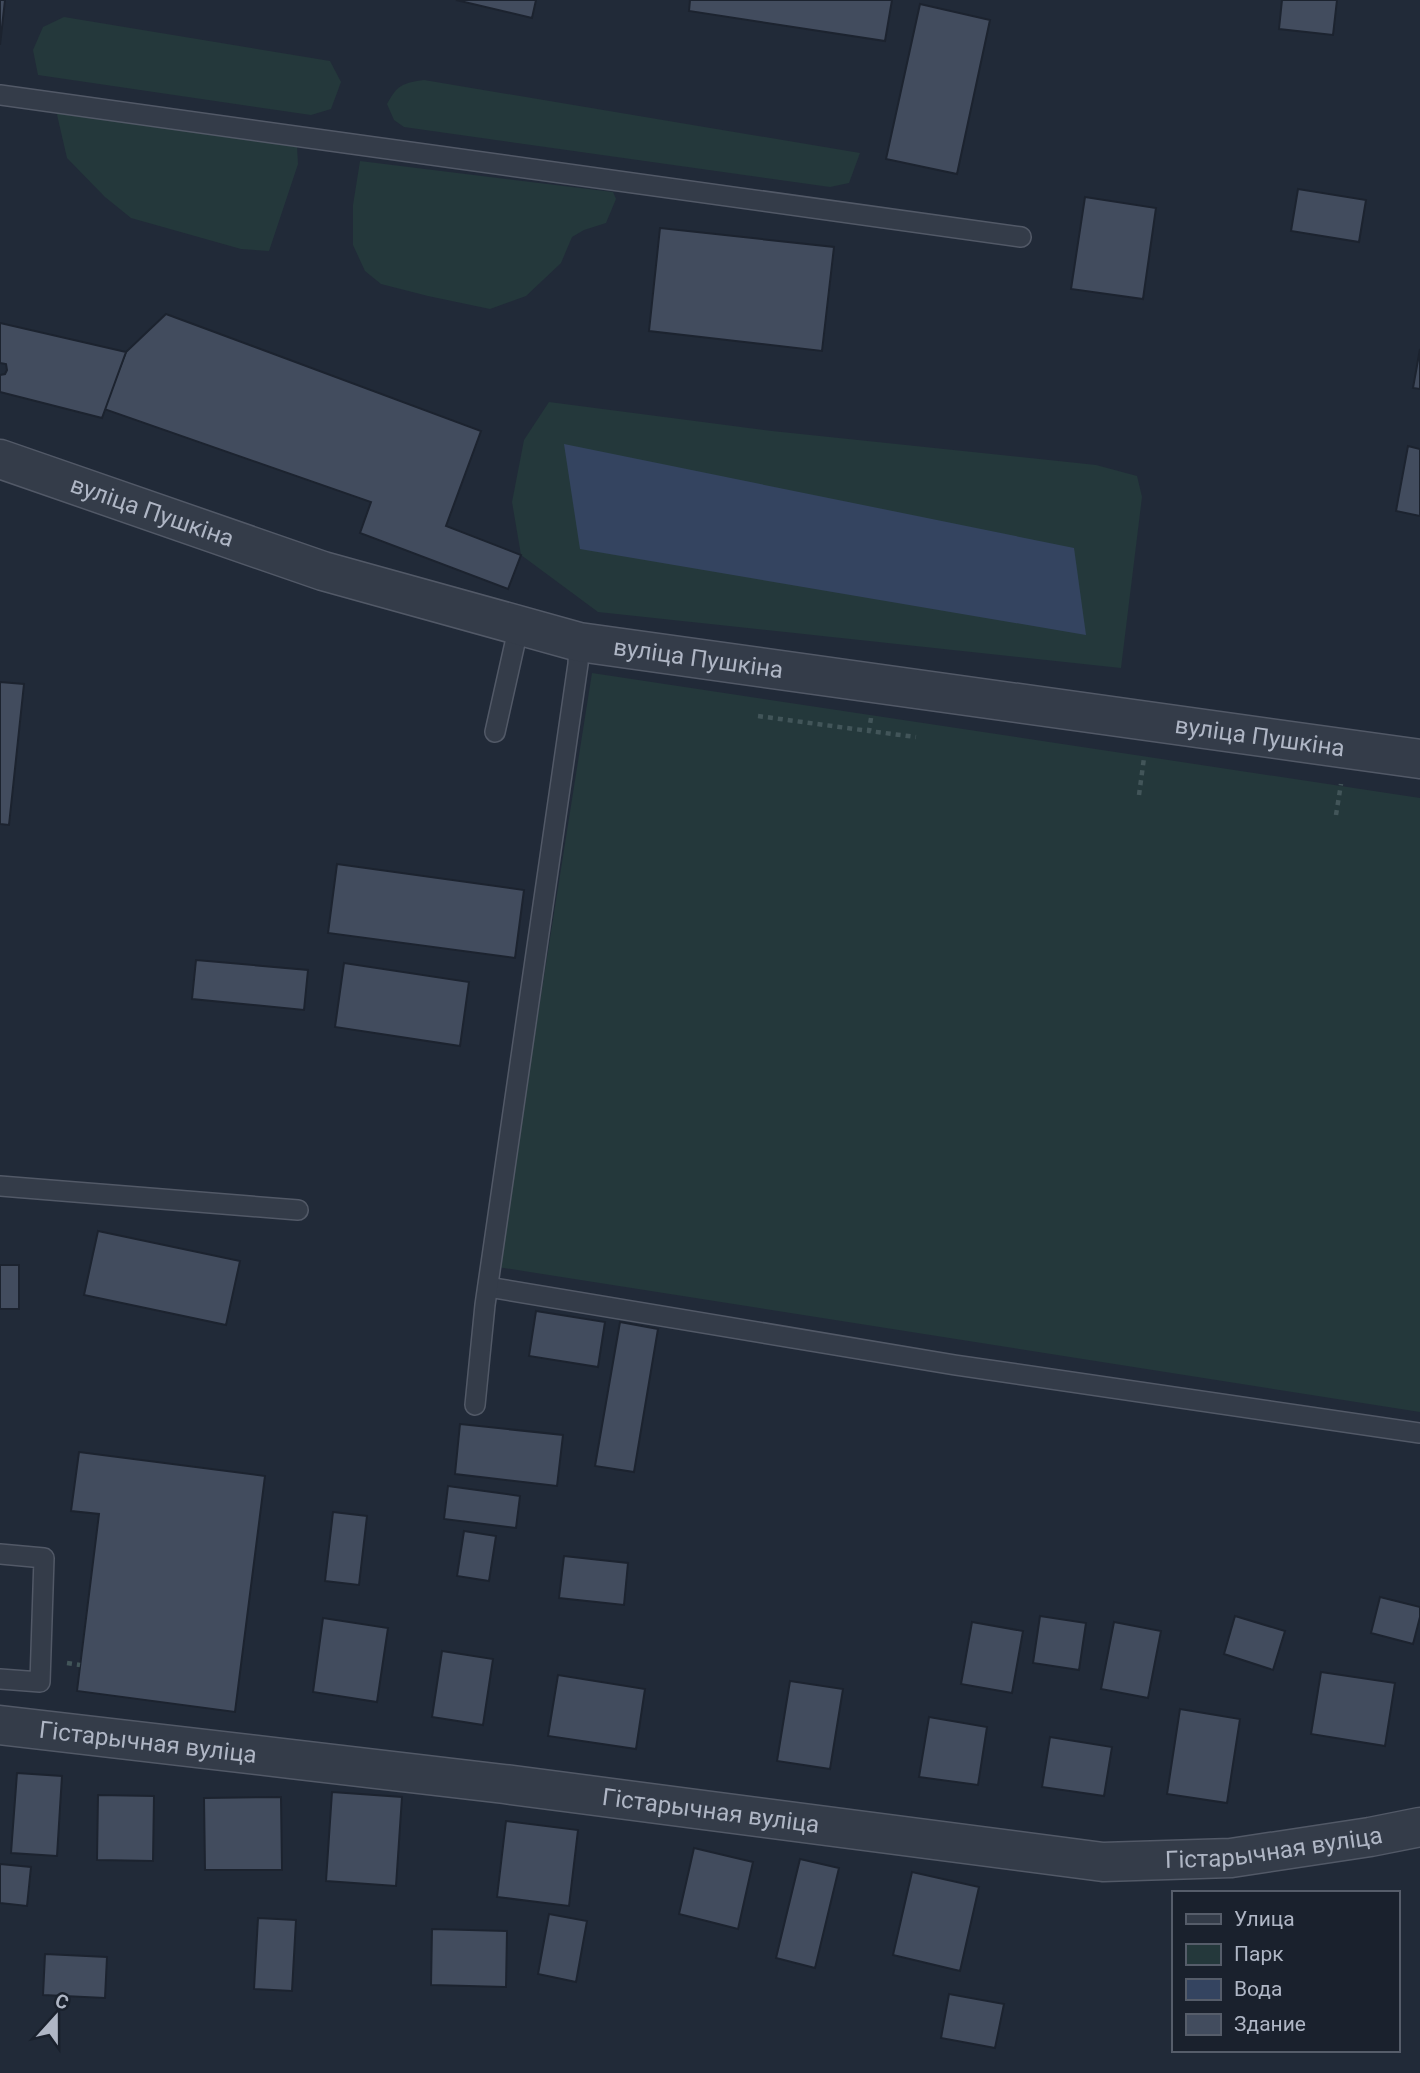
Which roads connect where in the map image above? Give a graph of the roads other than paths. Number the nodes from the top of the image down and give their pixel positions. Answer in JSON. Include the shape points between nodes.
{"nodes":[{"id":1,"x":0,"y":94,"type":"edge"},
{"id":2,"x":1021,"y":237,"type":"dead end"},
{"id":3,"x":0,"y":459,"type":"edge"},
{"id":4,"x":519,"y":625,"type":"junction"},
{"id":5,"x":579,"y":642,"type":"junction"},
{"id":6,"x":495,"y":732,"type":"dead end"},
{"id":7,"x":1420,"y":759,"type":"edge"},
{"id":8,"x":0,"y":1186,"type":"edge"},
{"id":9,"x":298,"y":1210,"type":"dead end"},
{"id":10,"x":488,"y":1287,"type":"junction"},
{"id":11,"x":475,"y":1405,"type":"dead end"},
{"id":12,"x":1420,"y":1433,"type":"edge"},
{"id":13,"x":0,"y":1555,"type":"edge"},
{"id":14,"x":0,"y":1679,"type":"edge"},
{"id":15,"x":0,"y":1725,"type":"edge"},
{"id":16,"x":1420,"y":1827,"type":"edge"}],
"edges":[{"from":1,"to":2,"type":"lane"},
{"from":3,"to":4,"type":"street","name":"вуліца Пушкіна","via":[[323,570]]},
{"from":4,"to":5,"type":"street","name":"вуліца Пушкіна"},
{"from":4,"to":6,"type":"lane"},
{"from":5,"to":7,"type":"street","name":"вуліца Пушкіна"},
{"from":5,"to":10,"type":"lane"},
{"from":8,"to":9,"type":"lane"},
{"from":10,"to":11,"type":"lane"},
{"from":10,"to":12,"type":"lane","via":[[955,1365]]},
{"from":13,"to":14,"type":"lane","via":[[44,1558],[40,1682]]},
{"from":15,"to":16,"type":"street","name":"Гістарычная вуліца","via":[[504,1784],[1103,1862],[1231,1858]]}]}
